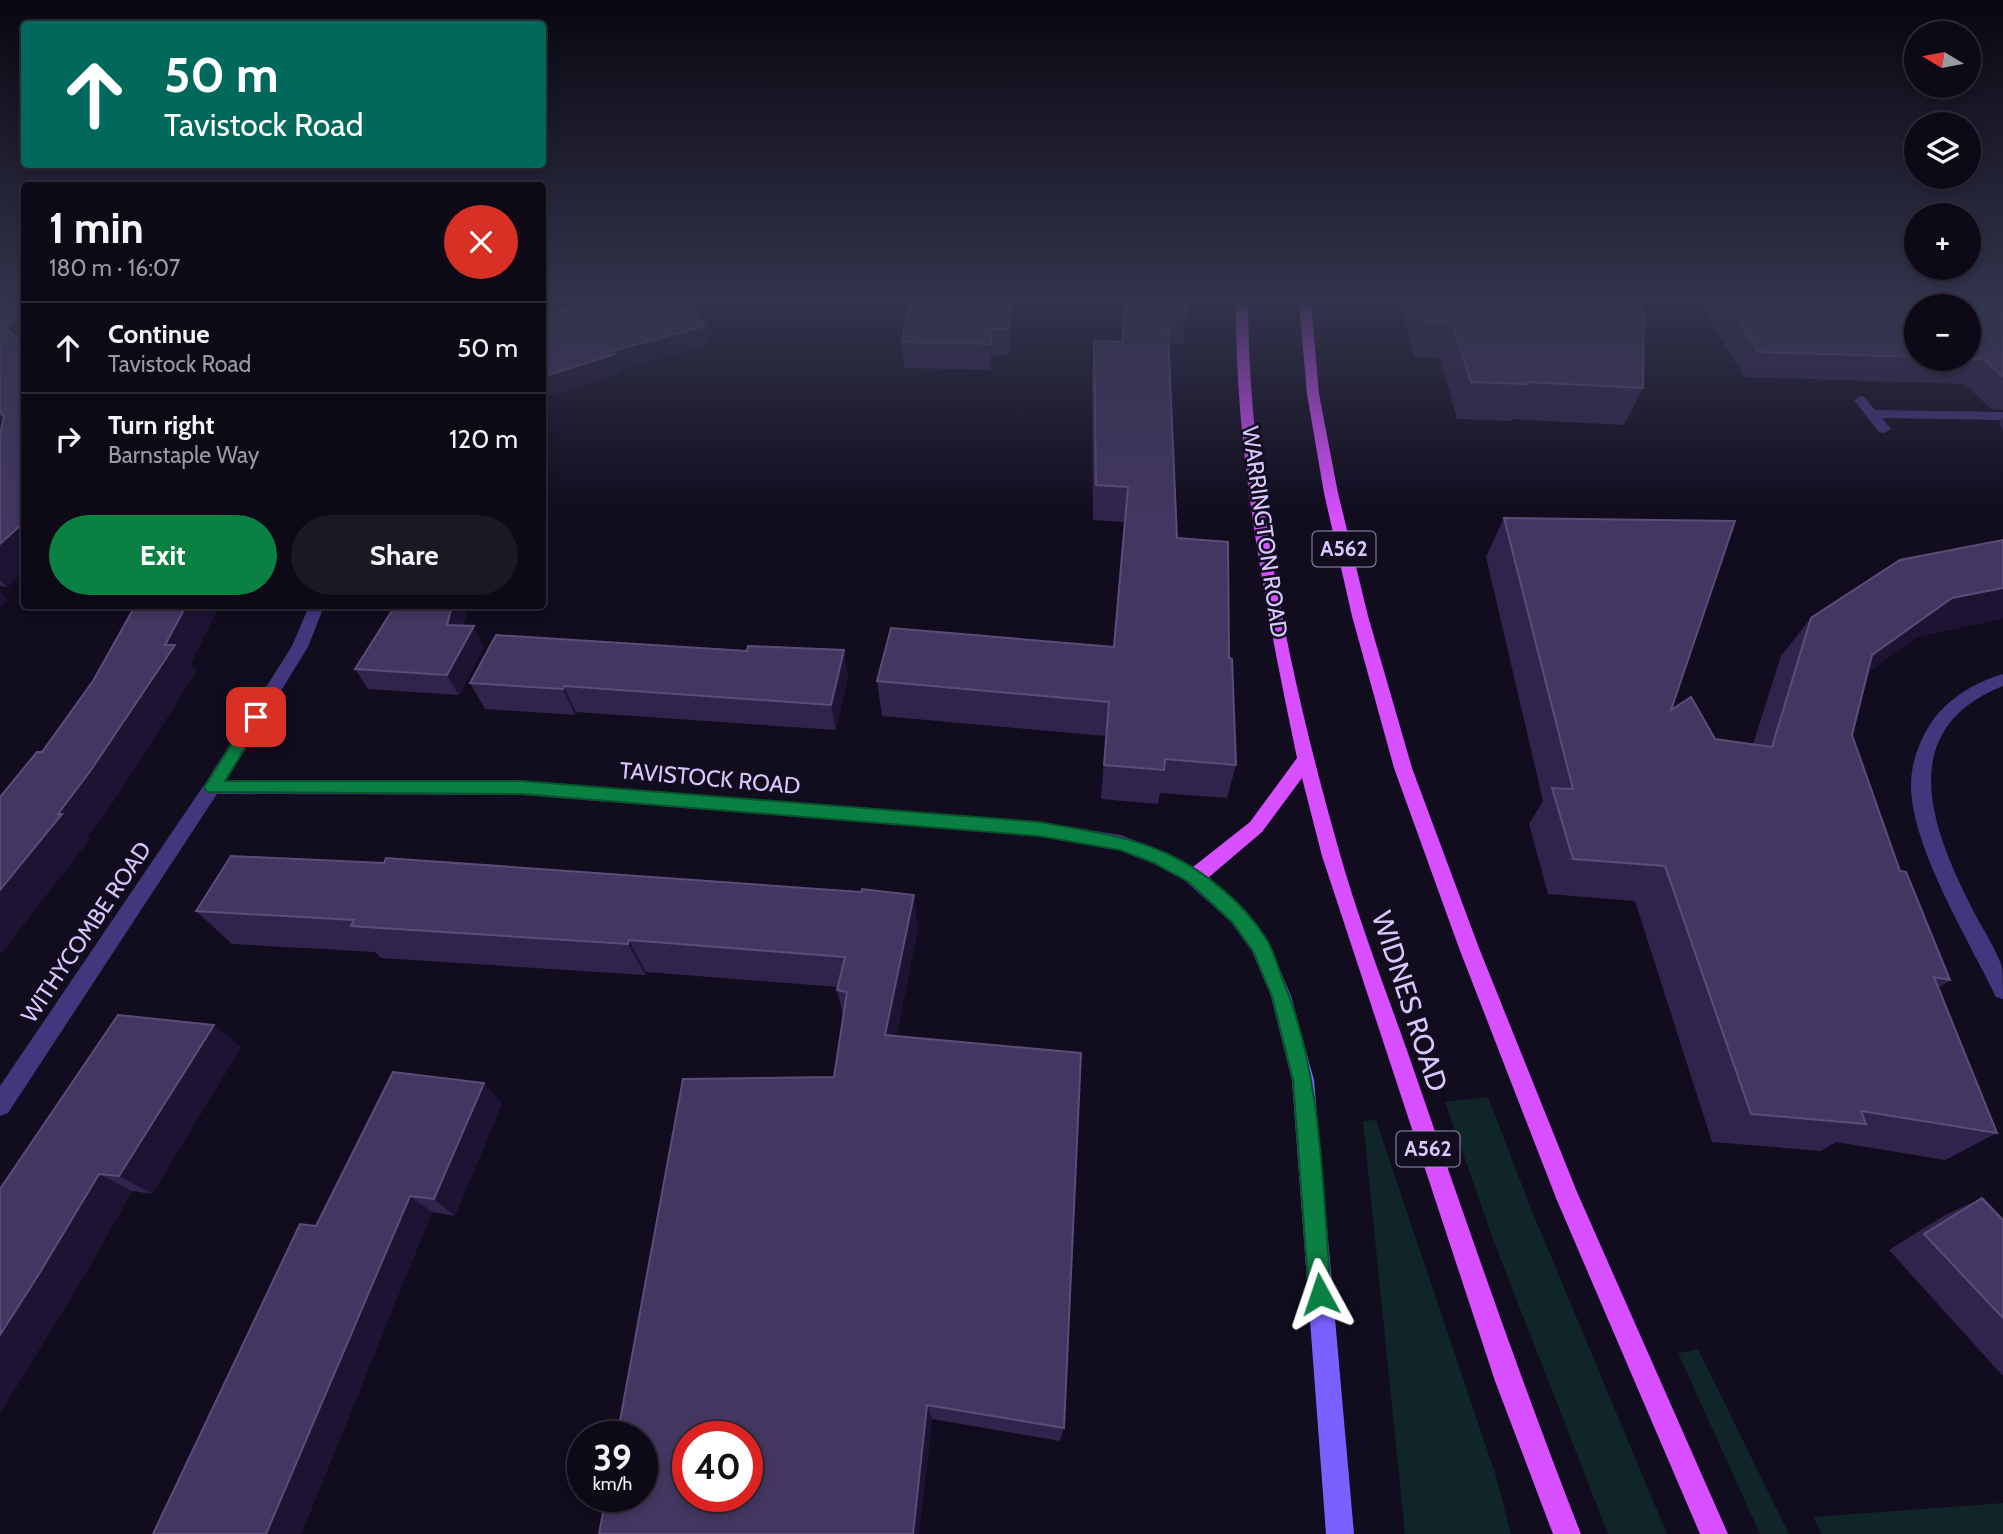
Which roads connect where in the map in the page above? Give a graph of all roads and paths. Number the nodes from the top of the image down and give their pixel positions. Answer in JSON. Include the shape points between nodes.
{"nodes":[{"id":1,"x":1244,"y":374,"type":"edge"},
{"id":2,"x":1311,"y":374,"type":"edge"},
{"id":3,"x":1860,"y":400,"type":"dead end"},
{"id":4,"x":1872,"y":414,"type":"junction"},
{"id":5,"x":2003,"y":416,"type":"edge"},
{"id":6,"x":1884,"y":429,"type":"dead end"},
{"id":7,"x":315,"y":609,"type":"edge"},
{"id":8,"x":2003,"y":680,"type":"edge"},
{"id":9,"x":1306,"y":759,"type":"junction"},
{"id":10,"x":212,"y":787,"type":"junction"},
{"id":11,"x":1195,"y":877,"type":"junction"},
{"id":12,"x":2003,"y":990,"type":"edge"},
{"id":13,"x":0,"y":1105,"type":"edge"},
{"id":14,"x":1340,"y":1534,"type":"edge"},
{"id":15,"x":1567,"y":1534,"type":"edge"},
{"id":16,"x":1714,"y":1534,"type":"edge"}],
"edges":[{"from":1,"to":9,"type":"main road","name":"WARRINGTON ROAD","number":"A562","via":[[1255,490]]},
{"from":2,"to":16,"type":"main road","number":"A562","via":[[1331,493],[1360,616],[1410,789],[1568,1198]]},
{"from":3,"to":4,"type":"street"},
{"from":4,"to":5,"type":"street"},
{"from":4,"to":6,"type":"street"},
{"from":7,"to":10,"type":"street","name":"WITHYCOMBE ROAD","via":[[300,647]]},
{"from":8,"to":12,"type":"street","via":[[1965,698],[1945,715],[1922,762],[1920,788],[1936,848]]},
{"from":9,"to":11,"type":"main road","via":[[1256,827]]},
{"from":9,"to":15,"type":"main road","name":"WIDNES ROAD","number":"A562","via":[[1331,856],[1411,1098],[1508,1381]]},
{"from":10,"to":11,"type":"street","name":"TAVISTOCK ROAD","via":[[522,788],[1039,829],[1121,844]]},
{"from":10,"to":13,"type":"street","name":"WITHYCOMBE ROAD"},
{"from":11,"to":14,"type":"street","via":[[1238,916],[1260,946],[1281,996],[1303,1080]]}]}
